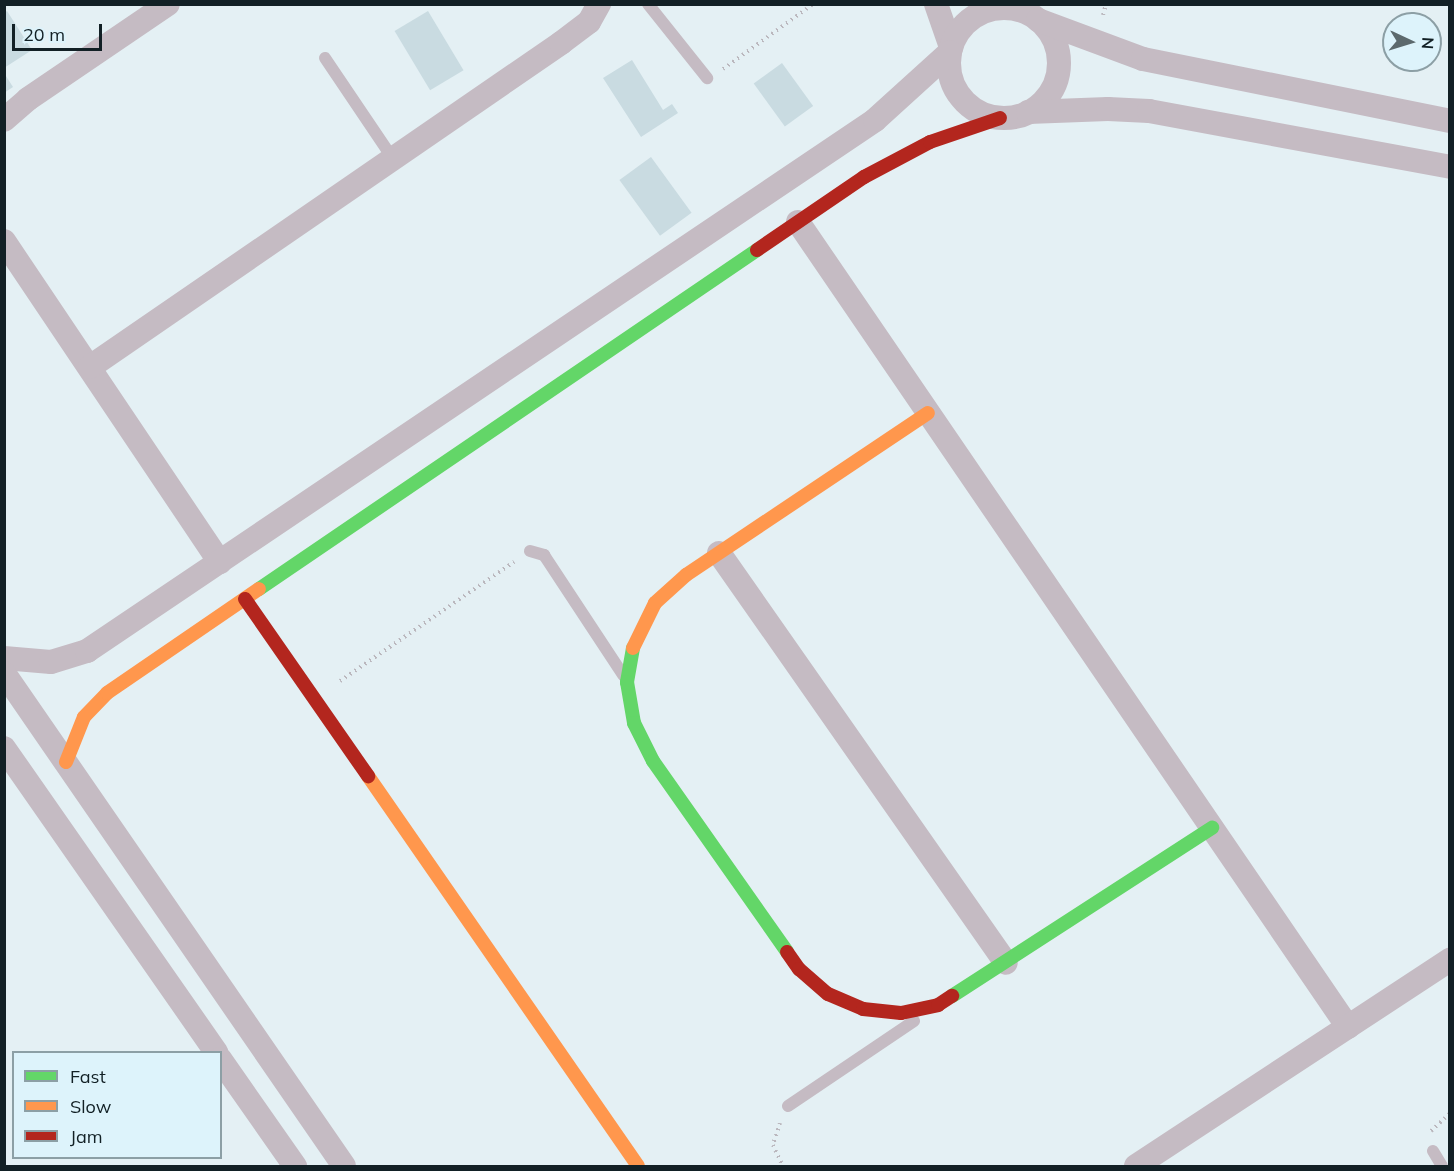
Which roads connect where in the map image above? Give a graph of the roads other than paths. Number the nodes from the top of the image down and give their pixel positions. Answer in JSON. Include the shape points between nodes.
{"nodes":[{"id":1,"x":168,"y":4,"type":"edge"},
{"id":2,"x":598,"y":4,"type":"edge"},
{"id":3,"x":648,"y":4,"type":"edge"},
{"id":4,"x":936,"y":4,"type":"edge"},
{"id":5,"x":1029,"y":14,"type":"edge"},
{"id":6,"x":951,"y":50,"type":"junction"},
{"id":7,"x":325,"y":58,"type":"dead end"},
{"id":8,"x":707,"y":78,"type":"road end"},
{"id":9,"x":1028,"y":112,"type":"junction"},
{"id":10,"x":1000,"y":118,"type":"junction"},
{"id":11,"x":4,"y":120,"type":"edge"},
{"id":12,"x":1449,"y":121,"type":"edge"},
{"id":13,"x":393,"y":159,"type":"junction"},
{"id":14,"x":1449,"y":167,"type":"edge"},
{"id":15,"x":798,"y":222,"type":"junction"},
{"id":16,"x":4,"y":241,"type":"edge"},
{"id":17,"x":90,"y":367,"type":"junction"},
{"id":18,"x":928,"y":413,"type":"junction"},
{"id":19,"x":530,"y":551,"type":"road end"},
{"id":20,"x":719,"y":552,"type":"junction"},
{"id":21,"x":220,"y":562,"type":"junction"},
{"id":22,"x":245,"y":599,"type":"junction"},
{"id":23,"x":4,"y":658,"type":"edge"},
{"id":24,"x":4,"y":673,"type":"edge"},
{"id":25,"x":627,"y":682,"type":"junction"},
{"id":26,"x":4,"y":748,"type":"edge"},
{"id":27,"x":66,"y":762,"type":"junction"},
{"id":28,"x":1212,"y":828,"type":"junction"},
{"id":29,"x":1449,"y":960,"type":"edge"},
{"id":30,"x":1006,"y":963,"type":"junction"},
{"id":31,"x":938,"y":1005,"type":"junction"},
{"id":32,"x":1347,"y":1027,"type":"junction"},
{"id":33,"x":215,"y":1051,"type":"edge"},
{"id":34,"x":222,"y":1062,"type":"edge"},
{"id":35,"x":788,"y":1106,"type":"road end"},
{"id":36,"x":1433,"y":1151,"type":"dead end"},
{"id":37,"x":295,"y":1167,"type":"edge"},
{"id":38,"x":344,"y":1167,"type":"edge"},
{"id":39,"x":638,"y":1167,"type":"edge"},
{"id":40,"x":1136,"y":1167,"type":"edge"},
{"id":41,"x":1442,"y":1167,"type":"edge"}],
"edges":[{"from":1,"to":11,"type":"street","via":[[28,99]]},
{"from":2,"to":13,"type":"street","via":[[589,22]]},
{"from":3,"to":8,"type":"lane"},
{"from":4,"to":6,"type":"street"},
{"from":5,"to":6,"type":"street","via":[[1001,8],[985,12],[958,32]]},
{"from":5,"to":9,"type":"street","via":[[1057,51],[1058,69],[1043,102]]},
{"from":5,"to":12,"type":"street","via":[[1095,44],[1152,61]]},
{"from":6,"to":10,"type":"street","via":[[949,68],[960,96],[985,115]]},
{"from":6,"to":21,"type":"street","via":[[875,120]]},
{"from":7,"to":13,"type":"lane"},
{"from":9,"to":10,"type":"street"},
{"from":9,"to":14,"type":"street","via":[[1149,111]]},
{"from":10,"to":15,"type":"street","via":[[896,158]]},
{"from":13,"to":17,"type":"street"},
{"from":15,"to":18,"type":"street"},
{"from":15,"to":22,"type":"street"},
{"from":16,"to":17,"type":"street"},
{"from":17,"to":21,"type":"street"},
{"from":18,"to":20,"type":"street"},
{"from":18,"to":28,"type":"street"},
{"from":19,"to":25,"type":"lane","via":[[544,555]]},
{"from":20,"to":25,"type":"street","via":[[655,603],[635,640]]},
{"from":20,"to":30,"type":"street"},
{"from":21,"to":23,"type":"street","via":[[87,651],[51,662]]},
{"from":22,"to":27,"type":"street","via":[[94,704],[76,732]]},
{"from":22,"to":39,"type":"street"},
{"from":24,"to":27,"type":"street"},
{"from":25,"to":31,"type":"street","via":[[634,723],[653,761],[800,969],[828,994],[863,1009],[901,1013]]},
{"from":26,"to":33,"type":"street"},
{"from":27,"to":38,"type":"street"},
{"from":28,"to":30,"type":"street"},
{"from":28,"to":32,"type":"street"},
{"from":29,"to":32,"type":"street"},
{"from":30,"to":31,"type":"street"},
{"from":31,"to":35,"type":"lane"},
{"from":32,"to":40,"type":"street"},
{"from":34,"to":37,"type":"street"},
{"from":36,"to":41,"type":"lane"}]}
